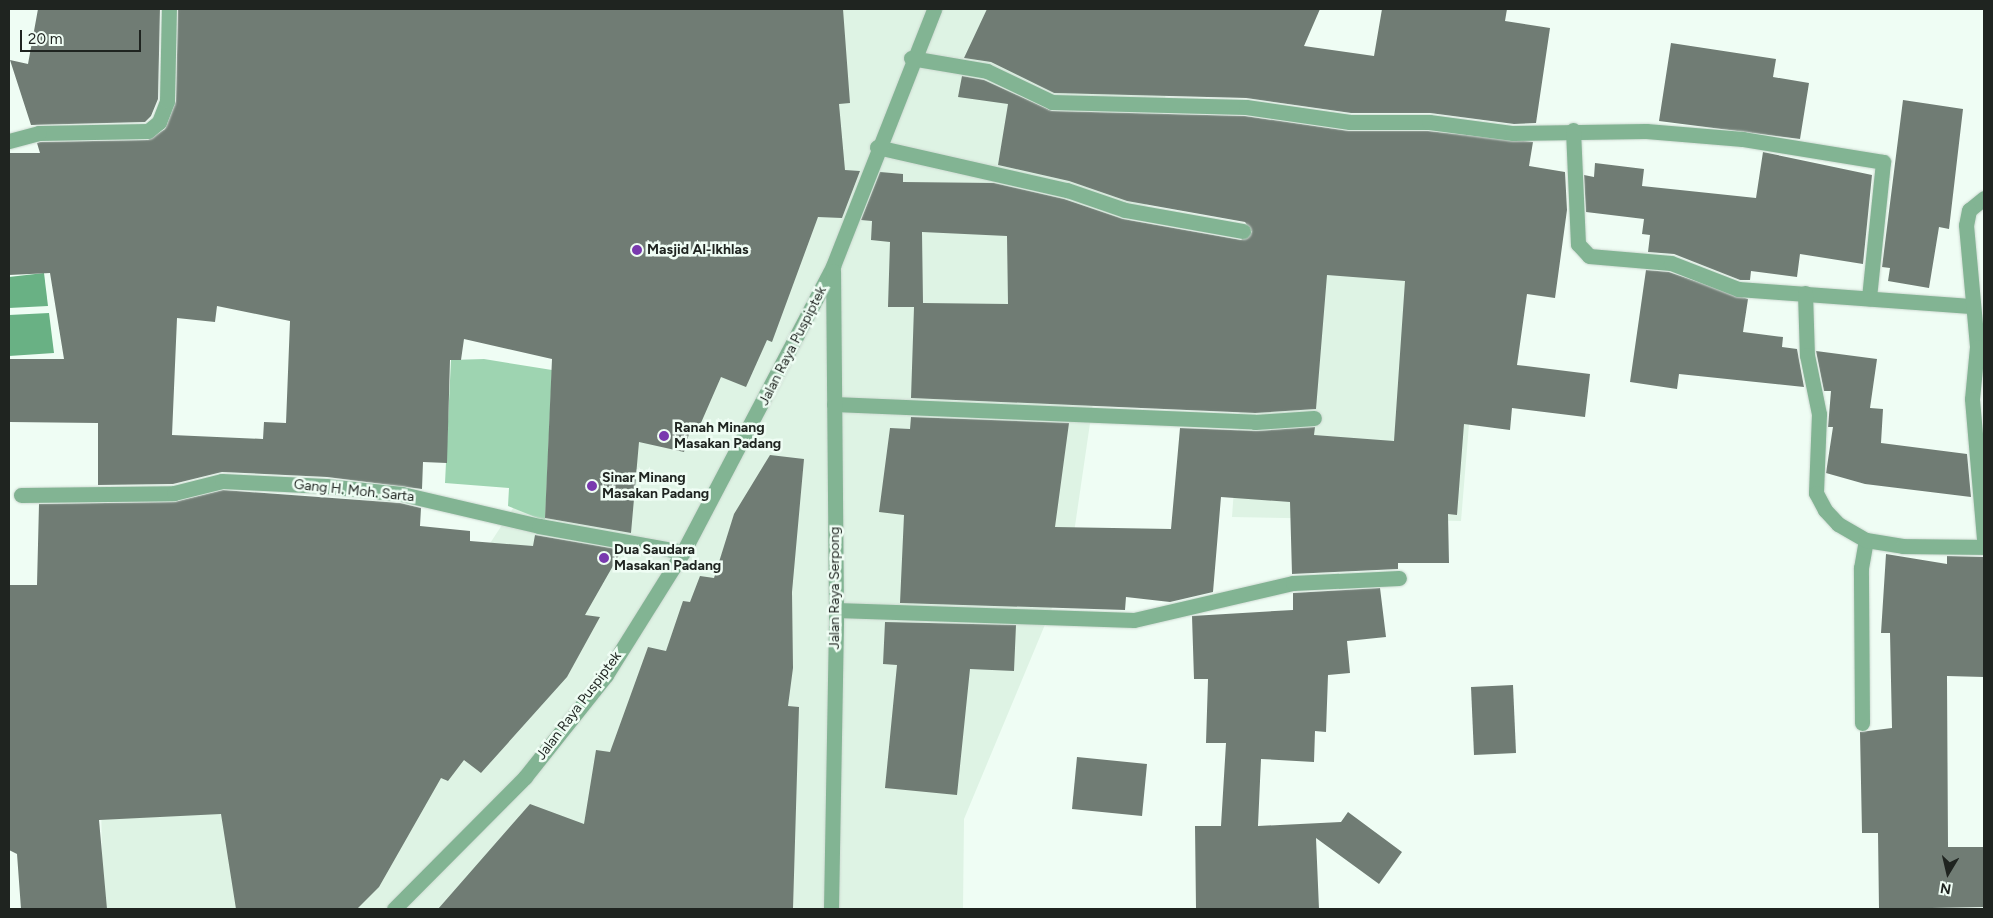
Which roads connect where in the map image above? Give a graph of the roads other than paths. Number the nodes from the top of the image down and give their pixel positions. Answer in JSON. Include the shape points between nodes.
{"nodes":[{"id":1,"x":168,"y":9,"type":"edge"},
{"id":2,"x":934,"y":9,"type":"edge"},
{"id":3,"x":911,"y":58,"type":"junction"},
{"id":4,"x":1573,"y":130,"type":"junction"},
{"id":5,"x":9,"y":141,"type":"edge"},
{"id":6,"x":876,"y":148,"type":"junction"},
{"id":7,"x":1984,"y":198,"type":"edge"},
{"id":8,"x":1243,"y":231,"type":"dead end"},
{"id":9,"x":833,"y":266,"type":"junction"},
{"id":10,"x":1805,"y":293,"type":"junction"},
{"id":11,"x":1870,"y":298,"type":"junction"},
{"id":12,"x":1970,"y":306,"type":"junction"},
{"id":13,"x":1980,"y":346,"type":"edge"},
{"id":14,"x":834,"y":404,"type":"junction"},
{"id":15,"x":1314,"y":418,"type":"dead end"},
{"id":16,"x":21,"y":495,"type":"dead end"},
{"id":17,"x":1866,"y":540,"type":"junction"},
{"id":18,"x":1984,"y":540,"type":"edge"},
{"id":19,"x":1984,"y":548,"type":"edge"},
{"id":20,"x":683,"y":552,"type":"junction"},
{"id":21,"x":1399,"y":578,"type":"dead end"},
{"id":22,"x":836,"y":610,"type":"junction"},
{"id":23,"x":1862,"y":723,"type":"dead end"},
{"id":24,"x":394,"y":909,"type":"edge"},
{"id":25,"x":831,"y":909,"type":"edge"}],
"edges":[{"from":1,"to":5,"type":"street","via":[[167,101],[160,122],[148,131],[39,133]]},
{"from":2,"to":3,"type":"street","name":"Jalan Raya Puspiptek"},
{"from":3,"to":4,"type":"street","via":[[987,71],[1052,102],[1246,106],[1350,122],[1428,122],[1513,133]]},
{"from":3,"to":6,"type":"street","name":"Jalan Raya Puspiptek"},
{"from":4,"to":10,"type":"street","via":[[1578,244],[1589,256],[1671,263],[1738,289]]},
{"from":4,"to":11,"type":"street","via":[[1742,138],[1883,162]]},
{"from":6,"to":8,"type":"street","via":[[1067,190],[1125,210]]},
{"from":6,"to":9,"type":"street","name":"Jalan Raya Puspiptek"},
{"from":7,"to":12,"type":"street","via":[[1969,210],[1966,225]]},
{"from":9,"to":14,"type":"street","name":"Jalan Raya Serpong"},
{"from":9,"to":20,"type":"street","name":"Jalan Raya Puspiptek"},
{"from":10,"to":11,"type":"street"},
{"from":10,"to":17,"type":"street","via":[[1807,355],[1819,414],[1816,493],[1838,524]]},
{"from":11,"to":12,"type":"street"},
{"from":12,"to":13,"type":"street"},
{"from":13,"to":18,"type":"street","via":[[1972,399]]},
{"from":14,"to":15,"type":"street","via":[[1254,422]]},
{"from":14,"to":22,"type":"street","name":"Jalan Raya Serpong"},
{"from":16,"to":20,"type":"street","name":"Gang H. Moh. Sarta","via":[[174,493],[222,481],[326,486],[402,494],[539,526]]},
{"from":17,"to":19,"type":"street","via":[[1903,546]]},
{"from":17,"to":23,"type":"street","via":[[1861,568]]},
{"from":20,"to":24,"type":"street","name":"Jalan Raya Puspiptek","via":[[606,675],[530,769],[445,862]]},
{"from":21,"to":22,"type":"street","via":[[1293,582],[1134,620]]},
{"from":22,"to":25,"type":"street","name":"Jalan Raya Serpong"}]}
